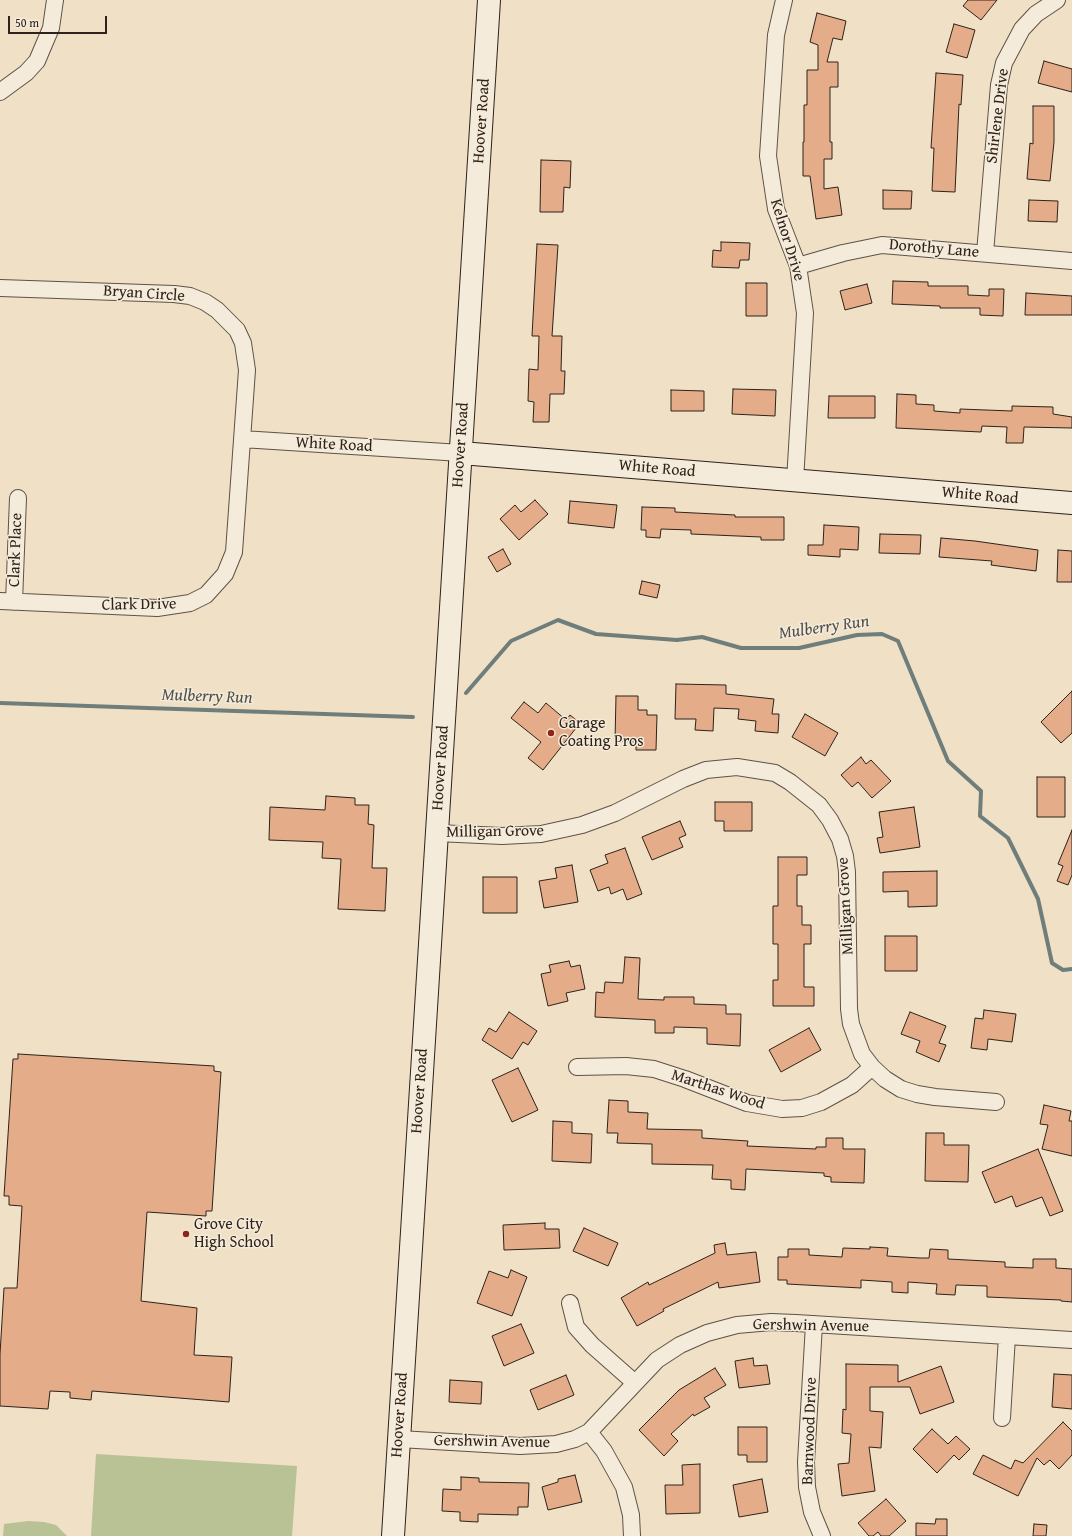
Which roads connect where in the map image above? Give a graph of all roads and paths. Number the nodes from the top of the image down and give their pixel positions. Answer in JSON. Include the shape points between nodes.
{"nodes":[{"id":1,"x":55,"y":0,"type":"edge"},
{"id":2,"x":489,"y":0,"type":"edge"},
{"id":3,"x":784,"y":0,"type":"edge"},
{"id":4,"x":1057,"y":0,"type":"edge"},
{"id":5,"x":0,"y":92,"type":"edge"},
{"id":6,"x":985,"y":253,"type":"junction"},
{"id":7,"x":1072,"y":261,"type":"edge"},
{"id":8,"x":798,"y":266,"type":"junction"},
{"id":9,"x":0,"y":288,"type":"edge"},
{"id":10,"x":242,"y":439,"type":"junction"},
{"id":11,"x":460,"y":453,"type":"junction"},
{"id":12,"x":795,"y":480,"type":"junction"},
{"id":13,"x":18,"y":498,"type":"dead end"},
{"id":14,"x":1072,"y":503,"type":"edge"},
{"id":15,"x":7,"y":602,"type":"edge"},
{"id":16,"x":436,"y":833,"type":"junction"},
{"id":17,"x":577,"y":1067,"type":"dead end"},
{"id":18,"x":872,"y":1067,"type":"junction"},
{"id":19,"x":996,"y":1102,"type":"dead end"},
{"id":20,"x":570,"y":1303,"type":"dead end"},
{"id":21,"x":814,"y":1324,"type":"junction"},
{"id":22,"x":1007,"y":1336,"type":"junction"},
{"id":23,"x":1072,"y":1340,"type":"edge"},
{"id":24,"x":635,"y":1383,"type":"junction"},
{"id":25,"x":1002,"y":1418,"type":"dead end"},
{"id":26,"x":589,"y":1432,"type":"junction"},
{"id":27,"x":399,"y":1439,"type":"junction"},
{"id":28,"x":393,"y":1536,"type":"edge"},
{"id":29,"x":632,"y":1536,"type":"edge"},
{"id":30,"x":822,"y":1536,"type":"edge"}],
"edges":[{"from":1,"to":5,"type":"street","via":[[51,28],[37,60],[26,73]]},
{"from":2,"to":11,"type":"main road","name":"Hoover Road"},
{"from":3,"to":8,"type":"street","name":"Kelnor Drive","via":[[776,35],[768,156],[776,209]]},
{"from":4,"to":6,"type":"street","name":"Shirlene Drive","via":[[1036,14],[1022,29],[1004,63],[999,85]]},
{"from":6,"to":7,"type":"street","name":"Dorothy Lane"},
{"from":6,"to":8,"type":"street","name":"Dorothy Lane","via":[[882,245],[842,252]]},
{"from":8,"to":12,"type":"street","name":"Kelnor Drive","via":[[805,313]]},
{"from":9,"to":10,"type":"street","name":"Bryan Circle","via":[[174,294],[190,296],[204,302],[229,320],[243,343],[247,370]]},
{"from":10,"to":11,"type":"street","name":"White Road"},
{"from":10,"to":15,"type":"street","name":"Clark Drive","via":[[234,552],[226,574],[206,595],[190,603],[157,608]]},
{"from":11,"to":12,"type":"main road","name":"White Road"},
{"from":11,"to":16,"type":"main road","name":"Hoover Road"},
{"from":12,"to":14,"type":"main road","name":"White Road"},
{"from":13,"to":15,"type":"street","name":"Clark Place"},
{"from":16,"to":18,"type":"street","name":"Milligan Grove","via":[[502,836],[541,834],[582,825],[615,813],[683,778],[722,767],[757,770],[775,774],[790,782],[819,805],[840,839],[845,856],[851,1024],[862,1054]]},
{"from":16,"to":27,"type":"main road","name":"Hoover Road"},
{"from":17,"to":18,"type":"street","name":"Marthas Wood","via":[[626,1066],[654,1069],[747,1103],[782,1109],[802,1108],[821,1102],[852,1084]]},
{"from":18,"to":19,"type":"street","name":"Milligan Grove","via":[[901,1089],[917,1094]]},
{"from":20,"to":24,"type":"street","via":[[576,1327],[592,1345]]},
{"from":21,"to":22,"type":"street","name":"Gershwin Avenue"},
{"from":21,"to":24,"type":"street","name":"Gershwin Avenue","via":[[771,1322],[737,1325],[707,1333],[680,1344],[657,1360]]},
{"from":21,"to":30,"type":"street","name":"Barnwood Drive","via":[[806,1462],[812,1512]]},
{"from":22,"to":23,"type":"street","name":"Gershwin Avenue"},
{"from":22,"to":25,"type":"street"},
{"from":24,"to":26,"type":"street","name":"Gershwin Avenue"},
{"from":26,"to":27,"type":"street","name":"Gershwin Avenue","via":[[556,1444],[520,1446]]},
{"from":26,"to":29,"type":"street","via":[[604,1451],[624,1487],[631,1515]]},
{"from":27,"to":28,"type":"main road","name":"Hoover Road"}]}
